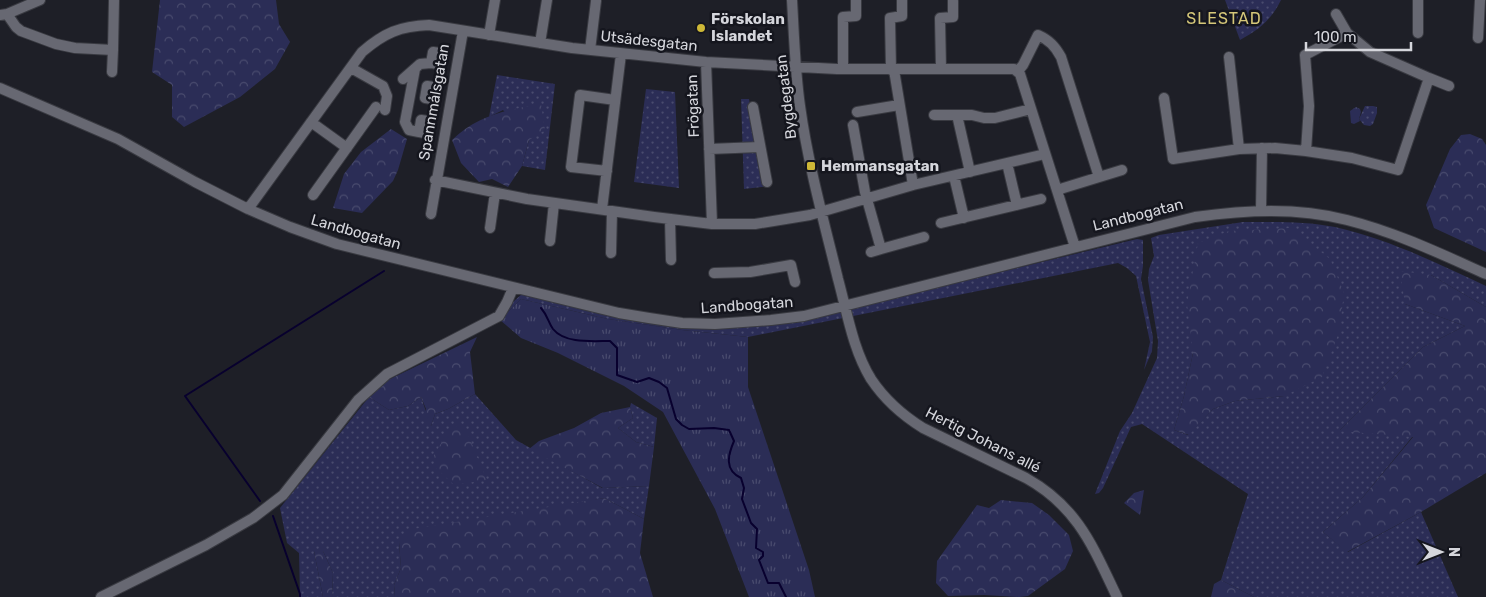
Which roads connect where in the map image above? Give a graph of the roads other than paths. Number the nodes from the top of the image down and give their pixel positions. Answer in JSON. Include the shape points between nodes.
{"nodes":[{"id":1,"x":40,"y":0,"type":"edge"},
{"id":2,"x":114,"y":0,"type":"edge"},
{"id":3,"x":494,"y":0,"type":"edge"},
{"id":4,"x":547,"y":0,"type":"edge"},
{"id":5,"x":792,"y":0,"type":"edge"},
{"id":6,"x":856,"y":0,"type":"edge"},
{"id":7,"x":902,"y":0,"type":"edge"},
{"id":8,"x":1418,"y":0,"type":"edge"},
{"id":9,"x":1480,"y":0,"type":"edge"},
{"id":10,"x":596,"y":1,"type":"edge"},
{"id":11,"x":953,"y":1,"type":"edge"},
{"id":12,"x":1336,"y":14,"type":"dead end"},
{"id":13,"x":4,"y":15,"type":"edge"},
{"id":14,"x":462,"y":31,"type":"junction"},
{"id":15,"x":1347,"y":33,"type":"junction"},
{"id":16,"x":1418,"y":33,"type":"dead end"},
{"id":17,"x":488,"y":35,"type":"junction"},
{"id":18,"x":1478,"y":38,"type":"dead end"},
{"id":19,"x":540,"y":43,"type":"junction"},
{"id":20,"x":113,"y":50,"type":"junction"},
{"id":21,"x":590,"y":50,"type":"junction"},
{"id":22,"x":621,"y":54,"type":"junction"},
{"id":23,"x":1229,"y":57,"type":"dead end"},
{"id":24,"x":706,"y":62,"type":"junction"},
{"id":25,"x":431,"y":63,"type":"dead end"},
{"id":26,"x":351,"y":68,"type":"junction"},
{"id":27,"x":796,"y":68,"type":"junction"},
{"id":28,"x":415,"y":69,"type":"junction"},
{"id":29,"x":843,"y":69,"type":"junction"},
{"id":30,"x":941,"y":69,"type":"junction"},
{"id":31,"x":892,"y":70,"type":"junction"},
{"id":32,"x":1018,"y":71,"type":"junction"},
{"id":33,"x":112,"y":72,"type":"dead end"},
{"id":34,"x":403,"y":78,"type":"dead end"},
{"id":35,"x":1429,"y":78,"type":"junction"},
{"id":36,"x":1449,"y":86,"type":"dead end"},
{"id":37,"x":0,"y":88,"type":"edge"},
{"id":38,"x":410,"y":95,"type":"junction"},
{"id":39,"x":425,"y":98,"type":"dead end"},
{"id":40,"x":1164,"y":98,"type":"dead end"},
{"id":41,"x":616,"y":100,"type":"junction"},
{"id":42,"x":899,"y":105,"type":"junction"},
{"id":43,"x":753,"y":107,"type":"dead end"},
{"id":44,"x":1031,"y":108,"type":"junction"},
{"id":45,"x":857,"y":112,"type":"dead end"},
{"id":46,"x":934,"y":115,"type":"dead end"},
{"id":47,"x":957,"y":115,"type":"junction"},
{"id":48,"x":311,"y":122,"type":"junction"},
{"id":49,"x":853,"y":125,"type":"dead end"},
{"id":50,"x":419,"y":132,"type":"dead end"},
{"id":51,"x":760,"y":146,"type":"junction"},
{"id":52,"x":348,"y":148,"type":"junction"},
{"id":53,"x":1262,"y":148,"type":"junction"},
{"id":54,"x":709,"y":149,"type":"junction"},
{"id":55,"x":1239,"y":149,"type":"junction"},
{"id":56,"x":1306,"y":151,"type":"junction"},
{"id":57,"x":1046,"y":154,"type":"junction"},
{"id":58,"x":1007,"y":163,"type":"junction"},
{"id":59,"x":1122,"y":170,"type":"dead end"},
{"id":60,"x":606,"y":171,"type":"junction"},
{"id":61,"x":970,"y":172,"type":"junction"},
{"id":62,"x":954,"y":176,"type":"junction"},
{"id":63,"x":1099,"y":177,"type":"junction"},
{"id":64,"x":435,"y":180,"type":"junction"},
{"id":65,"x":767,"y":182,"type":"dead end"},
{"id":66,"x":913,"y":185,"type":"junction"},
{"id":67,"x":1057,"y":190,"type":"junction"},
{"id":68,"x":495,"y":193,"type":"junction"},
{"id":69,"x":313,"y":195,"type":"dead end"},
{"id":70,"x":867,"y":198,"type":"junction"},
{"id":71,"x":1042,"y":199,"type":"dead end"},
{"id":72,"x":554,"y":203,"type":"junction"},
{"id":73,"x":1017,"y":205,"type":"junction"},
{"id":74,"x":248,"y":209,"type":"junction"},
{"id":75,"x":607,"y":210,"type":"junction"},
{"id":76,"x":1261,"y":210,"type":"junction"},
{"id":77,"x":821,"y":212,"type":"junction"},
{"id":78,"x":431,"y":214,"type":"dead end"},
{"id":79,"x":964,"y":218,"type":"junction"},
{"id":80,"x":670,"y":219,"type":"junction"},
{"id":81,"x":941,"y":223,"type":"dead end"},
{"id":82,"x":712,"y":224,"type":"junction"},
{"id":83,"x":490,"y":228,"type":"dead end"},
{"id":84,"x":924,"y":237,"type":"dead end"},
{"id":85,"x":550,"y":241,"type":"dead end"},
{"id":86,"x":1075,"y":247,"type":"junction"},
{"id":87,"x":881,"y":249,"type":"junction"},
{"id":88,"x":871,"y":252,"type":"dead end"},
{"id":89,"x":611,"y":253,"type":"dead end"},
{"id":90,"x":670,"y":260,"type":"dead end"},
{"id":91,"x":714,"y":273,"type":"dead end"},
{"id":92,"x":1486,"y":274,"type":"edge"},
{"id":93,"x":795,"y":282,"type":"dead end"},
{"id":94,"x":513,"y":288,"type":"junction"},
{"id":95,"x":845,"y":305,"type":"junction"},
{"id":96,"x":101,"y":597,"type":"edge"},
{"id":97,"x":1117,"y":597,"type":"edge"}],
"edges":[{"from":1,"to":13,"type":"street"},
{"from":2,"to":20,"type":"street"},
{"from":3,"to":17,"type":"street"},
{"from":4,"to":19,"type":"street"},
{"from":5,"to":27,"type":"street","name":"Bygdegatan"},
{"from":6,"to":29,"type":"street","via":[[856,16],[843,17]]},
{"from":7,"to":31,"type":"street","via":[[902,16],[890,18]]},
{"from":8,"to":16,"type":"street"},
{"from":9,"to":18,"type":"street"},
{"from":10,"to":21,"type":"street","name":"Utsädesgatan"},
{"from":11,"to":30,"type":"street","via":[[953,17],[940,18]]},
{"from":12,"to":15,"type":"street"},
{"from":13,"to":20,"type":"street","via":[[21,31],[56,44]]},
{"from":14,"to":17,"type":"street","name":"Utsädesgatan"},
{"from":14,"to":26,"type":"street","name":"Utsädesgatan","via":[[429,25],[409,26],[381,37],[362,52]]},
{"from":14,"to":64,"type":"street","name":"Spannmålsgatan"},
{"from":15,"to":35,"type":"street","via":[[1370,52]]},
{"from":15,"to":56,"type":"street","via":[[1305,56],[1309,106]]},
{"from":17,"to":19,"type":"street","name":"Utsädesgatan"},
{"from":19,"to":21,"type":"street","name":"Utsädesgatan"},
{"from":20,"to":33,"type":"street"},
{"from":21,"to":22,"type":"street","name":"Utsädesgatan"},
{"from":22,"to":24,"type":"street","name":"Utsädesgatan"},
{"from":22,"to":41,"type":"street"},
{"from":23,"to":55,"type":"street"},
{"from":24,"to":27,"type":"street","name":"Utsädesgatan"},
{"from":24,"to":54,"type":"street","name":"Frögatan"},
{"from":25,"to":28,"type":"street","via":[[420,64]]},
{"from":26,"to":48,"type":"street","name":"Utsädesgatan"},
{"from":26,"to":52,"type":"street","via":[[383,86],[387,96]]},
{"from":27,"to":29,"type":"street"},
{"from":27,"to":77,"type":"street","name":"Bygdegatan","via":[[805,136]]},
{"from":28,"to":34,"type":"street"},
{"from":28,"to":38,"type":"street"},
{"from":29,"to":31,"type":"street"},
{"from":30,"to":31,"type":"street"},
{"from":30,"to":32,"type":"street","via":[[1010,68]]},
{"from":31,"to":42,"type":"street"},
{"from":32,"to":44,"type":"street"},
{"from":32,"to":63,"type":"street","via":[[1035,33],[1055,46],[1062,57]]},
{"from":35,"to":36,"type":"street"},
{"from":35,"to":56,"type":"street","via":[[1398,170]]},
{"from":37,"to":74,"type":"street","name":"Landbogatan","via":[[118,138]]},
{"from":38,"to":39,"type":"street"},
{"from":38,"to":50,"type":"street","via":[[406,126],[408,130]]},
{"from":40,"to":55,"type":"street","via":[[1170,160]]},
{"from":41,"to":60,"type":"street"},
{"from":41,"to":60,"type":"street","via":[[580,95],[571,167]]},
{"from":42,"to":45,"type":"street"},
{"from":42,"to":66,"type":"street"},
{"from":43,"to":51,"type":"street"},
{"from":44,"to":47,"type":"street","via":[[995,118]]},
{"from":44,"to":57,"type":"street"},
{"from":46,"to":47,"type":"street"},
{"from":47,"to":61,"type":"street"},
{"from":48,"to":52,"type":"street"},
{"from":48,"to":74,"type":"street","name":"Utsädesgatan"},
{"from":49,"to":70,"type":"street"},
{"from":51,"to":54,"type":"street","name":"Frögatan"},
{"from":51,"to":65,"type":"street"},
{"from":52,"to":69,"type":"street"},
{"from":53,"to":55,"type":"street"},
{"from":53,"to":56,"type":"street"},
{"from":53,"to":76,"type":"street"},
{"from":54,"to":82,"type":"street","name":"Frögatan"},
{"from":57,"to":58,"type":"street","name":"Spannmålsgatan"},
{"from":57,"to":67,"type":"street"},
{"from":58,"to":61,"type":"street","name":"Spannmålsgatan"},
{"from":58,"to":73,"type":"street"},
{"from":59,"to":63,"type":"street"},
{"from":60,"to":75,"type":"street"},
{"from":61,"to":62,"type":"street","name":"Spannmålsgatan"},
{"from":62,"to":66,"type":"street","name":"Spannmålsgatan"},
{"from":62,"to":79,"type":"street"},
{"from":63,"to":67,"type":"street"},
{"from":64,"to":68,"type":"street","name":"Spannmålsgatan"},
{"from":64,"to":78,"type":"street","name":"Spannmålsgatan"},
{"from":66,"to":70,"type":"street","name":"Spannmålsgatan"},
{"from":67,"to":86,"type":"street"},
{"from":68,"to":72,"type":"street","name":"Spannmålsgatan"},
{"from":68,"to":83,"type":"street"},
{"from":70,"to":77,"type":"street","name":"Spannmålsgatan"},
{"from":70,"to":87,"type":"street"},
{"from":71,"to":73,"type":"street"},
{"from":72,"to":75,"type":"street","name":"Spannmålsgatan"},
{"from":72,"to":85,"type":"street"},
{"from":73,"to":79,"type":"street"},
{"from":74,"to":94,"type":"street","name":"Landbogatan","via":[[337,244]]},
{"from":75,"to":80,"type":"street","name":"Spannmålsgatan"},
{"from":75,"to":89,"type":"street"},
{"from":76,"to":86,"type":"street","name":"Landbogatan","via":[[1195,217]]},
{"from":76,"to":92,"type":"street","name":"Landbogatan","via":[[1318,214],[1372,227]]},
{"from":77,"to":82,"type":"street","name":"Spannmålsgatan","via":[[755,224]]},
{"from":77,"to":95,"type":"street","name":"Bygdegatan"},
{"from":79,"to":81,"type":"street"},
{"from":80,"to":82,"type":"street","name":"Spannmålsgatan"},
{"from":80,"to":90,"type":"street"},
{"from":84,"to":87,"type":"street"},
{"from":86,"to":95,"type":"street","name":"Landbogatan"},
{"from":87,"to":88,"type":"street"},
{"from":91,"to":93,"type":"street","via":[[750,272],[791,265]]},
{"from":94,"to":95,"type":"street","name":"Landbogatan","via":[[619,313],[690,323],[771,320],[804,316]]},
{"from":94,"to":96,"type":"street","via":[[499,316],[387,374],[358,400],[282,495],[253,518]]},
{"from":95,"to":97,"type":"street","name":"Hertig Johans allé","via":[[861,360],[881,394],[923,428],[1026,478],[1055,497],[1081,526]]}]}
